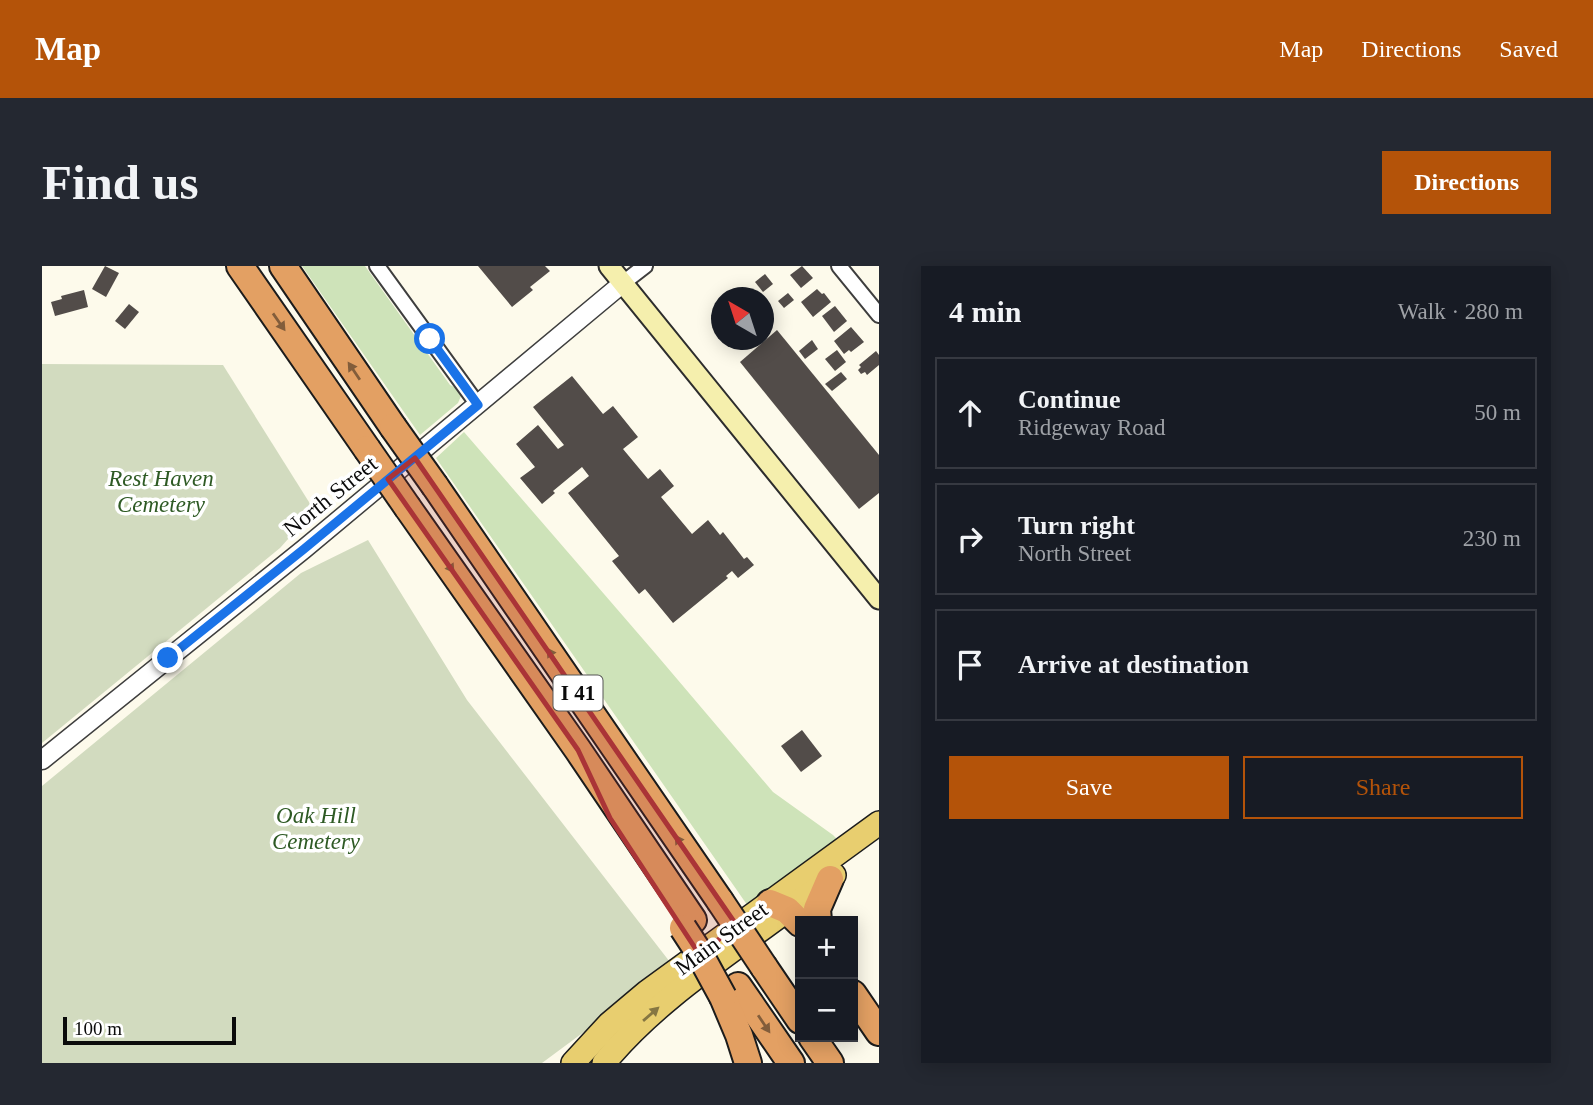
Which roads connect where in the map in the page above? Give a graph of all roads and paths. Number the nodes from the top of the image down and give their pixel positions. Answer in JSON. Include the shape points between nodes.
{"nodes":[{"id":1,"x":240,"y":266,"type":"edge"},
{"id":2,"x":283,"y":266,"type":"edge"},
{"id":3,"x":377,"y":266,"type":"edge"},
{"id":4,"x":609,"y":266,"type":"edge"},
{"id":5,"x":645,"y":266,"type":"edge"},
{"id":6,"x":839,"y":266,"type":"edge"},
{"id":7,"x":623,"y":284,"type":"junction"},
{"id":8,"x":879,"y":315,"type":"edge"},
{"id":9,"x":478,"y":405,"type":"junction"},
{"id":10,"x":879,"y":599,"type":"edge"},
{"id":11,"x":42,"y":760,"type":"edge"},
{"id":12,"x":879,"y":823,"type":"edge"},
{"id":13,"x":879,"y":841,"type":"edge"},
{"id":14,"x":830,"y":879,"type":"junction"},
{"id":15,"x":786,"y":912,"type":"edge"},
{"id":16,"x":818,"y":916,"type":"edge"},
{"id":17,"x":858,"y":988,"type":"edge"},
{"id":18,"x":731,"y":992,"type":"junction"},
{"id":19,"x":858,"y":1001,"type":"edge"},
{"id":20,"x":795,"y":1013,"type":"edge"},
{"id":21,"x":879,"y":1019,"type":"edge"},
{"id":22,"x":879,"y":1032,"type":"edge"},
{"id":23,"x":815,"y":1042,"type":"edge"},
{"id":24,"x":573,"y":1063,"type":"edge"},
{"id":25,"x":604,"y":1063,"type":"edge"},
{"id":26,"x":748,"y":1063,"type":"edge"},
{"id":27,"x":791,"y":1063,"type":"edge"},
{"id":28,"x":830,"y":1063,"type":"edge"}],
"edges":[{"from":1,"to":18,"type":"highway","number":"I 41","one_way":true,"bridge":true,"via":[[578,750]]},
{"from":20,"to":2,"type":"highway","number":"I 41","one_way":true,"bridge":true},
{"from":3,"to":9,"type":"street"},
{"from":4,"to":7,"type":"main road"},
{"from":5,"to":7,"type":"street","name":"North Street"},
{"from":6,"to":8,"type":"street"},
{"from":7,"to":9,"type":"street","name":"North Street"},
{"from":7,"to":10,"type":"main road"},
{"from":9,"to":11,"type":"street","name":"North Street"},
{"from":12,"to":15,"type":"main road","name":"Main Street"},
{"from":13,"to":14,"type":"main road","name":"Main Street"},
{"from":14,"to":15,"type":"main road","name":"Main Street"},
{"from":14,"to":16,"type":"highway"},
{"from":15,"to":24,"type":"main road","name":"Main Street","via":[[667,976],[625,1009]]},
{"from":25,"to":15,"type":"main road","name":"Main Street","one_way":true,"via":[[668,999]]},
{"from":17,"to":21,"type":"highway"},
{"from":18,"to":26,"type":"highway"},
{"from":18,"to":27,"type":"highway","number":"I 41","one_way":true},
{"from":19,"to":22,"type":"highway"},
{"from":23,"to":28,"type":"highway"}]}
